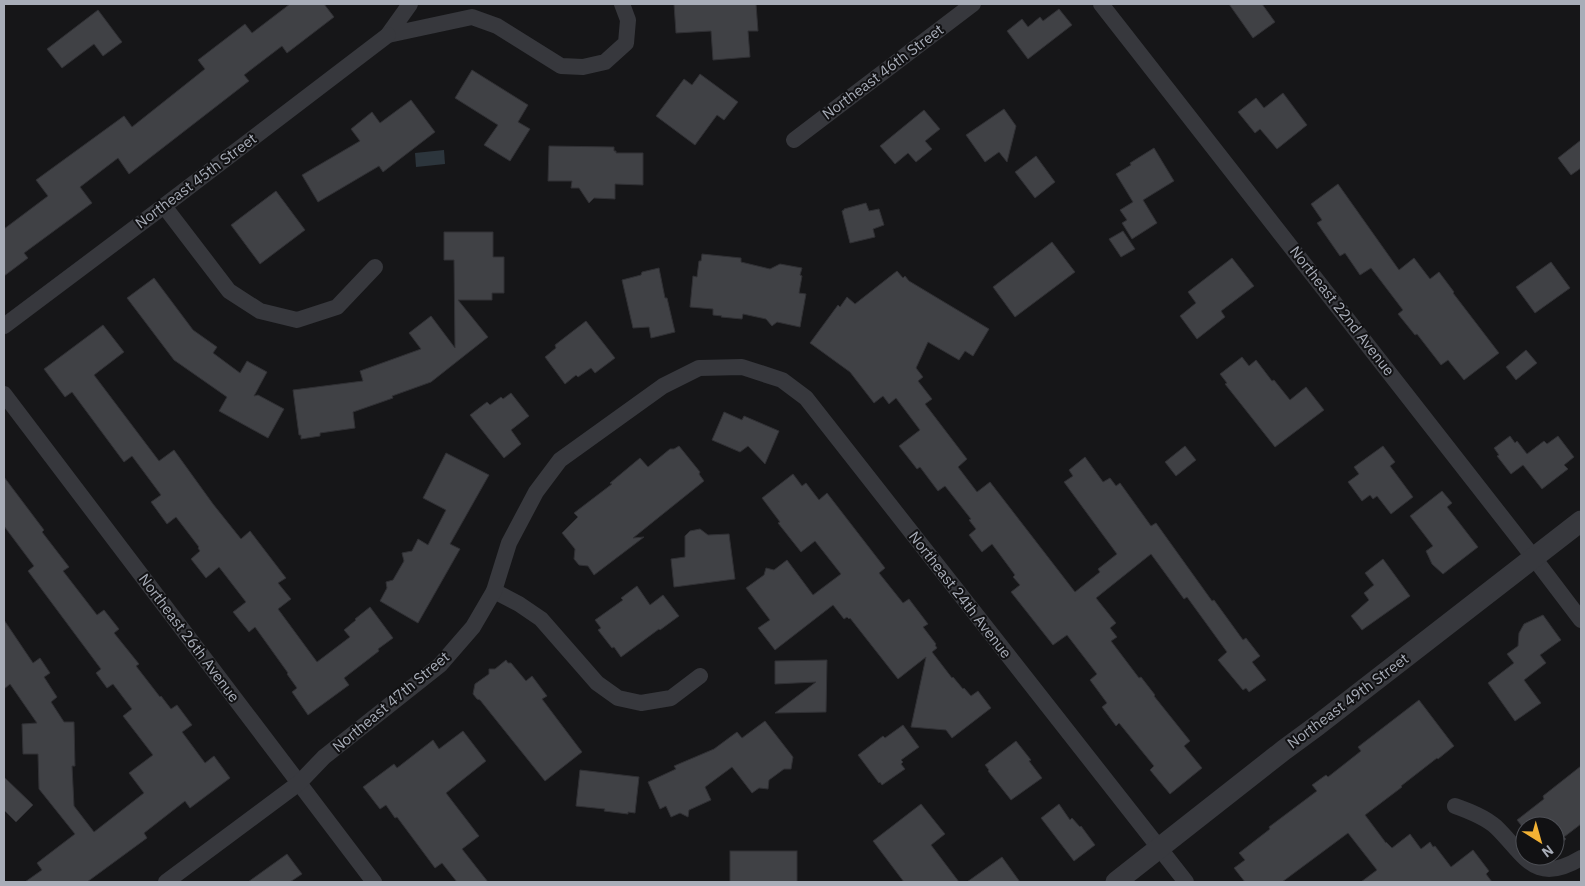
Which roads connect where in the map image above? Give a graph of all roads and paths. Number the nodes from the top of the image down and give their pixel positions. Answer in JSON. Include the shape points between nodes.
{"nodes":[{"id":1,"x":410,"y":4,"type":"edge"},
{"id":2,"x":622,"y":4,"type":"edge"},
{"id":3,"x":973,"y":4,"type":"edge"},
{"id":4,"x":1101,"y":4,"type":"edge"},
{"id":5,"x":388,"y":35,"type":"junction"},
{"id":6,"x":794,"y":140,"type":"dead end"},
{"id":7,"x":164,"y":206,"type":"junction"},
{"id":8,"x":375,"y":267,"type":"dead end"},
{"id":9,"x":4,"y":326,"type":"edge"},
{"id":10,"x":699,"y":368,"type":"joint"},
{"id":11,"x":4,"y":394,"type":"edge"},
{"id":12,"x":1581,"y":521,"type":"edge"},
{"id":13,"x":1534,"y":558,"type":"junction"},
{"id":14,"x":494,"y":591,"type":"junction"},
{"id":15,"x":1581,"y":620,"type":"edge"},
{"id":16,"x":700,"y":676,"type":"dead end"},
{"id":17,"x":299,"y":783,"type":"junction"},
{"id":18,"x":1455,"y":806,"type":"dead end"},
{"id":19,"x":1159,"y":849,"type":"junction"},
{"id":20,"x":1581,"y":858,"type":"edge"},
{"id":21,"x":166,"y":882,"type":"edge"},
{"id":22,"x":374,"y":882,"type":"edge"},
{"id":23,"x":1116,"y":882,"type":"edge"},
{"id":24,"x":1186,"y":882,"type":"edge"}],
"edges":[{"from":1,"to":5,"type":"street"},
{"from":2,"to":5,"type":"street","via":[[628,20],[626,43],[605,62],[583,67],[561,66],[497,26],[472,17]]},
{"from":3,"to":6,"type":"street","name":"Northeast 46th Street"},
{"from":4,"to":13,"type":"street","name":"Northeast 22nd Avenue"},
{"from":5,"to":7,"type":"street","name":"Northeast 45th Street"},
{"from":7,"to":8,"type":"street","via":[[229,291],[260,311],[297,320],[337,307]]},
{"from":7,"to":9,"type":"street","name":"Northeast 45th Street"},
{"from":10,"to":14,"type":"street","name":"Northeast 47th Street","via":[[663,386],[560,460],[536,492],[509,543]]},
{"from":10,"to":19,"type":"street","name":"Northeast 24th Avenue","via":[[742,366],[782,380],[806,398]]},
{"from":11,"to":17,"type":"street","name":"Northeast 26th Avenue"},
{"from":12,"to":13,"type":"street","name":"Northeast 49th Street"},
{"from":13,"to":15,"type":"street","name":"Northeast 22nd Avenue"},
{"from":13,"to":19,"type":"street","name":"Northeast 49th Street"},
{"from":14,"to":16,"type":"street","via":[[541,619],[597,683],[618,698],[641,703],[671,698]]},
{"from":14,"to":17,"type":"street","name":"Northeast 47th Street","via":[[473,628],[440,665],[324,757]]},
{"from":17,"to":21,"type":"street","name":"Northeast 47th Street"},
{"from":17,"to":22,"type":"street","name":"Northeast 26th Avenue"},
{"from":18,"to":20,"type":"street","via":[[1496,827],[1531,867],[1541,871],[1562,871]]},
{"from":19,"to":23,"type":"street","name":"Northeast 49th Street"},
{"from":19,"to":24,"type":"street","name":"Northeast 24th Avenue"}]}
